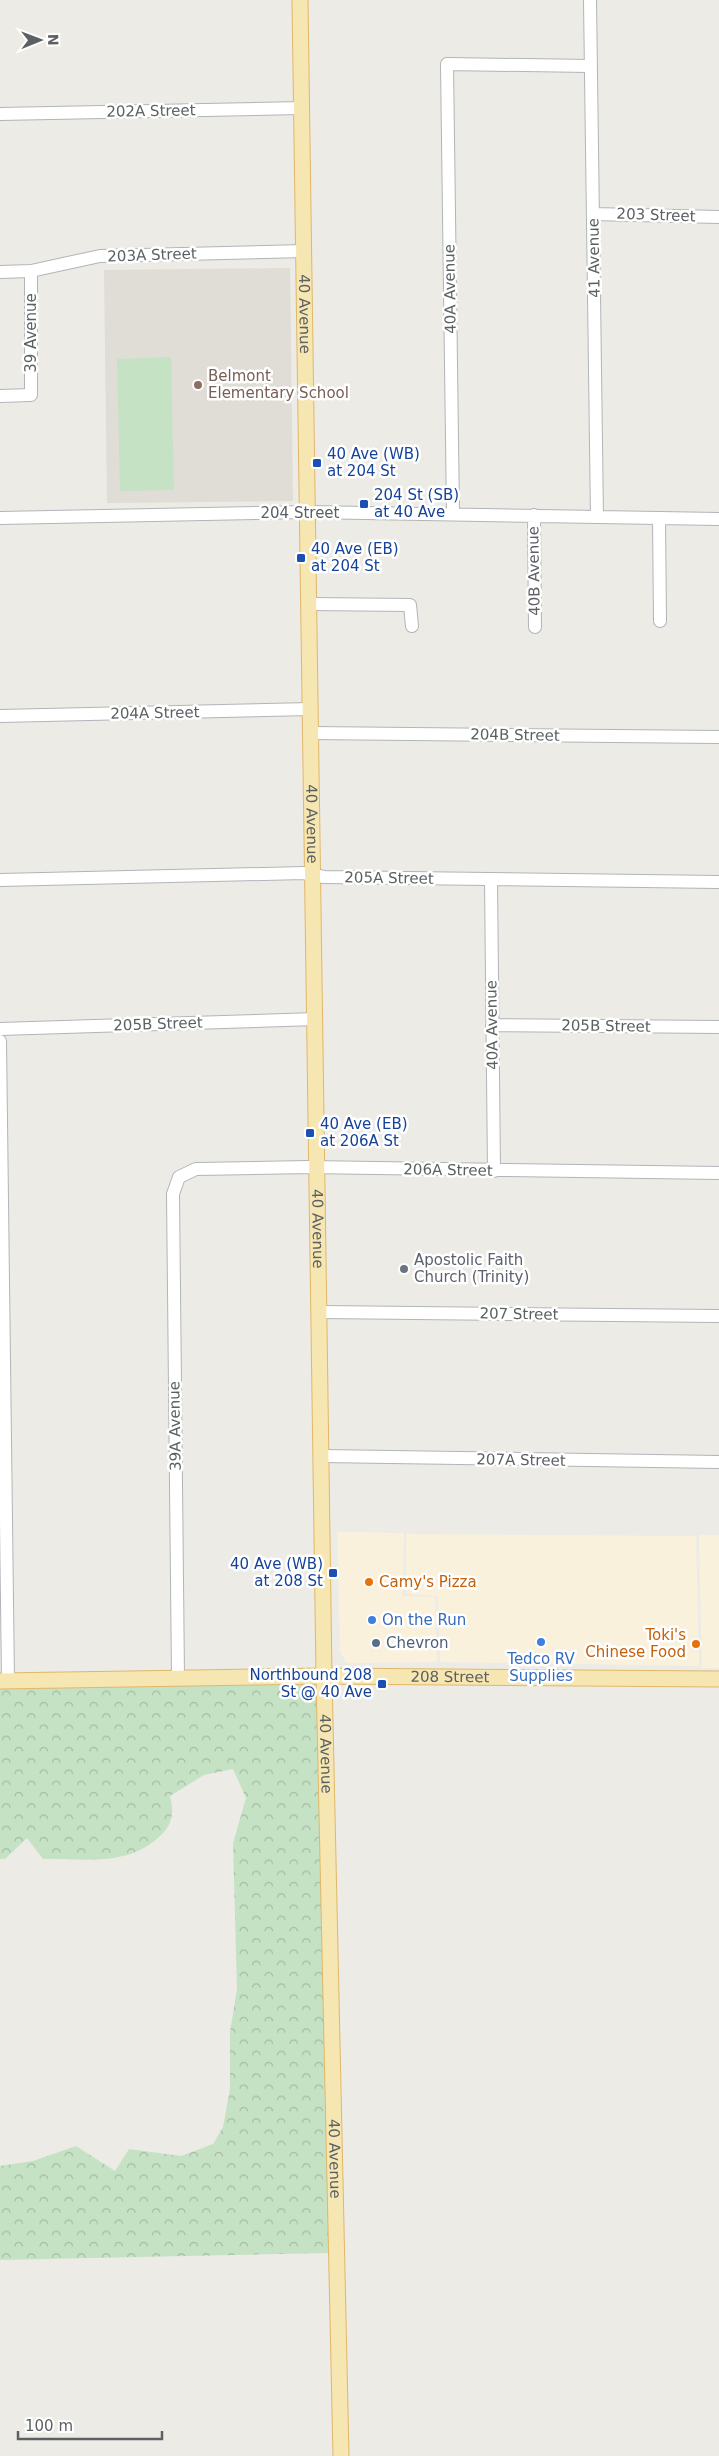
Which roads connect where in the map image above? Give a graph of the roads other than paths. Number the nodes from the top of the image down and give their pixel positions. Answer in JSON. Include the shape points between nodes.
{"nodes":[{"id":1,"x":300,"y":0,"type":"edge"},
{"id":2,"x":590,"y":0,"type":"edge"},
{"id":3,"x":590,"y":66,"type":"junction"},
{"id":4,"x":302,"y":108,"type":"junction"},
{"id":5,"x":0,"y":114,"type":"edge"},
{"id":6,"x":594,"y":214,"type":"junction"},
{"id":7,"x":719,"y":217,"type":"edge"},
{"id":8,"x":304,"y":251,"type":"junction"},
{"id":9,"x":31,"y":271,"type":"junction"},
{"id":10,"x":0,"y":272,"type":"edge"},
{"id":11,"x":0,"y":396,"type":"edge"},
{"id":12,"x":308,"y":512,"type":"junction"},
{"id":13,"x":453,"y":514,"type":"junction"},
{"id":14,"x":534,"y":515,"type":"junction"},
{"id":15,"x":597,"y":517,"type":"junction"},
{"id":16,"x":0,"y":518,"type":"edge"},
{"id":17,"x":659,"y":518,"type":"junction"},
{"id":18,"x":719,"y":519,"type":"edge"},
{"id":19,"x":310,"y":604,"type":"junction"},
{"id":20,"x":660,"y":621,"type":"dead end"},
{"id":21,"x":412,"y":626,"type":"dead end"},
{"id":22,"x":535,"y":627,"type":"dead end"},
{"id":23,"x":311,"y":710,"type":"junction"},
{"id":24,"x":0,"y":716,"type":"edge"},
{"id":25,"x":312,"y":732,"type":"junction"},
{"id":26,"x":719,"y":737,"type":"edge"},
{"id":27,"x":314,"y":877,"type":"junction"},
{"id":28,"x":0,"y":880,"type":"edge"},
{"id":29,"x":492,"y":880,"type":"junction"},
{"id":30,"x":719,"y":882,"type":"edge"},
{"id":31,"x":316,"y":1019,"type":"junction"},
{"id":32,"x":492,"y":1024,"type":"junction"},
{"id":33,"x":719,"y":1027,"type":"edge"},
{"id":34,"x":0,"y":1029,"type":"edge"},
{"id":35,"x":0,"y":1041,"type":"edge"},
{"id":36,"x":318,"y":1168,"type":"junction"},
{"id":37,"x":494,"y":1170,"type":"junction"},
{"id":38,"x":719,"y":1173,"type":"edge"},
{"id":39,"x":179,"y":1177,"type":"joint"},
{"id":40,"x":1,"y":1297,"type":"edge"},
{"id":41,"x":320,"y":1312,"type":"junction"},
{"id":42,"x":719,"y":1316,"type":"edge"},
{"id":43,"x":322,"y":1456,"type":"junction"},
{"id":44,"x":719,"y":1462,"type":"edge"},
{"id":45,"x":324,"y":1676,"type":"junction"},
{"id":46,"x":178,"y":1677,"type":"junction"},
{"id":47,"x":719,"y":1678,"type":"edge"},
{"id":48,"x":4,"y":1681,"type":"edge"},
{"id":49,"x":341,"y":2456,"type":"edge"}],
"edges":[{"from":1,"to":4,"type":"main road","name":"40 Avenue"},
{"from":2,"to":3,"type":"street","name":"41 Avenue"},
{"from":3,"to":6,"type":"street","name":"41 Avenue"},
{"from":3,"to":13,"type":"street","name":"40A Avenue","via":[[446,64]]},
{"from":4,"to":5,"type":"street","name":"202A Street"},
{"from":4,"to":8,"type":"main road","name":"40 Avenue"},
{"from":6,"to":7,"type":"street","name":"203 Street"},
{"from":6,"to":15,"type":"street","name":"41 Avenue"},
{"from":8,"to":9,"type":"street","name":"203A Street","via":[[100,256]]},
{"from":8,"to":12,"type":"main road","name":"40 Avenue"},
{"from":9,"to":10,"type":"street","name":"203A Street"},
{"from":9,"to":11,"type":"street","name":"39 Avenue","via":[[31,395]]},
{"from":12,"to":13,"type":"street","name":"204 Street"},
{"from":12,"to":16,"type":"street","name":"204 Street"},
{"from":12,"to":19,"type":"main road","name":"40 Avenue"},
{"from":13,"to":14,"type":"street","name":"204 Street"},
{"from":14,"to":15,"type":"street","name":"204 Street"},
{"from":14,"to":22,"type":"street","name":"40B Avenue"},
{"from":15,"to":17,"type":"street","name":"204 Street"},
{"from":17,"to":18,"type":"street","name":"204 Street"},
{"from":17,"to":20,"type":"street"},
{"from":19,"to":21,"type":"street","via":[[410,605]]},
{"from":19,"to":23,"type":"main road","name":"40 Avenue"},
{"from":23,"to":24,"type":"street","name":"204A Street"},
{"from":23,"to":25,"type":"main road","name":"40 Avenue"},
{"from":25,"to":26,"type":"street","name":"204B Street"},
{"from":25,"to":27,"type":"main road","name":"40 Avenue"},
{"from":27,"to":28,"type":"street","name":"205A Street","via":[[302,873]]},
{"from":27,"to":29,"type":"street","name":"205A Street"},
{"from":27,"to":31,"type":"main road","name":"40 Avenue"},
{"from":29,"to":30,"type":"street","name":"205A Street"},
{"from":29,"to":32,"type":"street","name":"40A Avenue"},
{"from":31,"to":34,"type":"street","name":"205B Street"},
{"from":31,"to":36,"type":"main road","name":"40 Avenue"},
{"from":32,"to":33,"type":"street","name":"205B Street"},
{"from":32,"to":37,"type":"street","name":"40A Avenue"},
{"from":35,"to":40,"type":"street"},
{"from":36,"to":37,"type":"street","name":"206A Street"},
{"from":36,"to":39,"type":"street","name":"206A Street","via":[[196,1169]]},
{"from":36,"to":41,"type":"main road","name":"40 Avenue"},
{"from":37,"to":38,"type":"street","name":"206A Street"},
{"from":39,"to":46,"type":"street","name":"39A Avenue","via":[[173,1194]]},
{"from":40,"to":48,"type":"street"},
{"from":41,"to":42,"type":"street","name":"207 Street"},
{"from":41,"to":43,"type":"main road","name":"40 Avenue"},
{"from":43,"to":44,"type":"street","name":"207A Street"},
{"from":43,"to":45,"type":"main road","name":"40 Avenue"},
{"from":45,"to":46,"type":"main road","name":"208 Street"},
{"from":45,"to":47,"type":"main road","name":"208 Street"},
{"from":45,"to":49,"type":"main road","name":"40 Avenue"},
{"from":46,"to":48,"type":"main road","name":"208 Street"}]}
